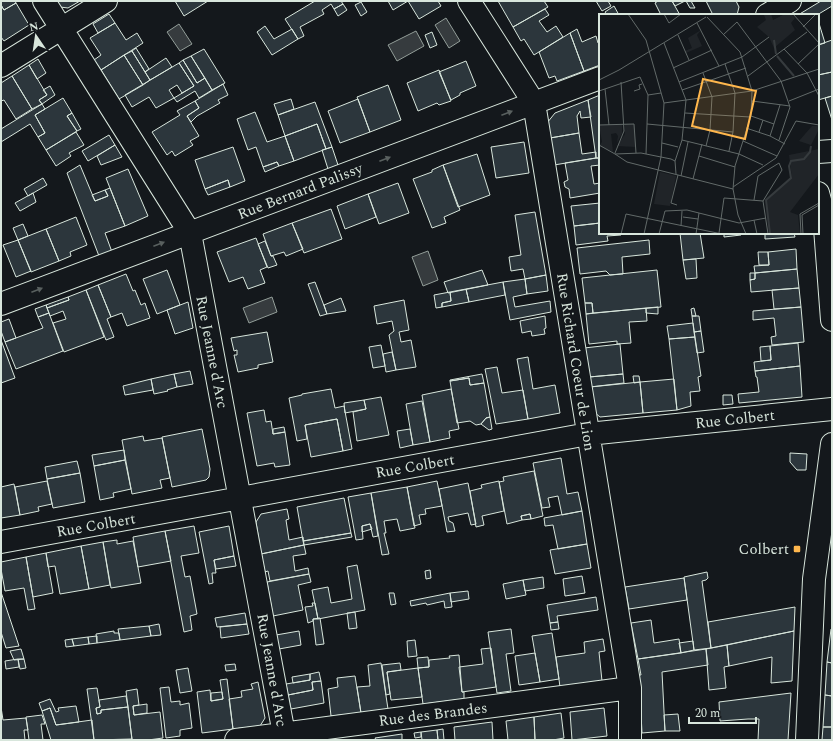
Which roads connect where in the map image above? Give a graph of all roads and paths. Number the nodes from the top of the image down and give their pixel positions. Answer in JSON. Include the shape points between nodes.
{"nodes":[{"id":1,"x":44,"y":1,"type":"edge"},
{"id":2,"x":106,"y":1,"type":"edge"},
{"id":3,"x":469,"y":1,"type":"edge"},
{"id":4,"x":790,"y":1,"type":"edge"},
{"id":5,"x":766,"y":11,"type":"edge"},
{"id":6,"x":61,"y":29,"type":"junction"},
{"id":7,"x":1,"y":66,"type":"edge"},
{"id":8,"x":599,"y":78,"type":"edge"},
{"id":9,"x":534,"y":103,"type":"junction"},
{"id":10,"x":832,"y":151,"type":"edge"},
{"id":11,"x":819,"y":152,"type":"edge"},
{"id":12,"x":819,"y":197,"type":"edge"},
{"id":13,"x":190,"y":233,"type":"junction"},
{"id":14,"x":1,"y":304,"type":"edge"},
{"id":15,"x":832,"y":320,"type":"edge"},
{"id":16,"x":832,"y":409,"type":"edge"},
{"id":17,"x":588,"y":434,"type":"junction"},
{"id":18,"x":832,"y":444,"type":"edge"},
{"id":19,"x":240,"y":498,"type":"junction"},
{"id":20,"x":1,"y":542,"type":"edge"},
{"id":21,"x":823,"y":580,"type":"edge"},
{"id":22,"x":630,"y":688,"type":"junction"},
{"id":23,"x":284,"y":737,"type":"edge"},
{"id":24,"x":236,"y":740,"type":"edge"},
{"id":25,"x":630,"y":740,"type":"edge"},
{"id":26,"x":807,"y":740,"type":"edge"}],
"edges":[{"from":1,"to":6,"type":"street","name":"Rue Jeanne d'Arc"},
{"from":2,"to":6,"type":"street"},
{"from":3,"to":9,"type":"street","name":"Rue Richard Coeur de Lion"},
{"from":4,"to":5,"type":"street"},
{"from":6,"to":7,"type":"street"},
{"from":6,"to":13,"type":"street","name":"Rue Jeanne d'Arc"},
{"from":8,"to":9,"type":"street","name":"Rue Bernard Palissy"},
{"from":13,"to":9,"type":"street","name":"Rue Bernard Palissy","one_way":true},
{"from":9,"to":17,"type":"street","name":"Rue Richard Coeur de Lion"},
{"from":10,"to":11,"type":"street"},
{"from":12,"to":15,"type":"street","via":[[824,215]]},
{"from":14,"to":13,"type":"street","name":"Rue Bernard Palissy","one_way":true},
{"from":13,"to":19,"type":"street","name":"Rue Jeanne d'Arc"},
{"from":16,"to":17,"type":"street","name":"Rue Colbert"},
{"from":17,"to":19,"type":"street","name":"Rue Colbert"},
{"from":17,"to":22,"type":"street","name":"Rue Richard Coeur de Lion"},
{"from":18,"to":21,"type":"street"},
{"from":19,"to":20,"type":"street","name":"Rue Colbert"},
{"from":19,"to":23,"type":"street","name":"Rue Jeanne d'Arc"},
{"from":21,"to":26,"type":"street"},
{"from":22,"to":23,"type":"street","name":"Rue des Brandes"},
{"from":22,"to":25,"type":"street","name":"Rue Richard Coeur de Lion"},
{"from":23,"to":24,"type":"street","name":"Rue des Brandes"}]}
